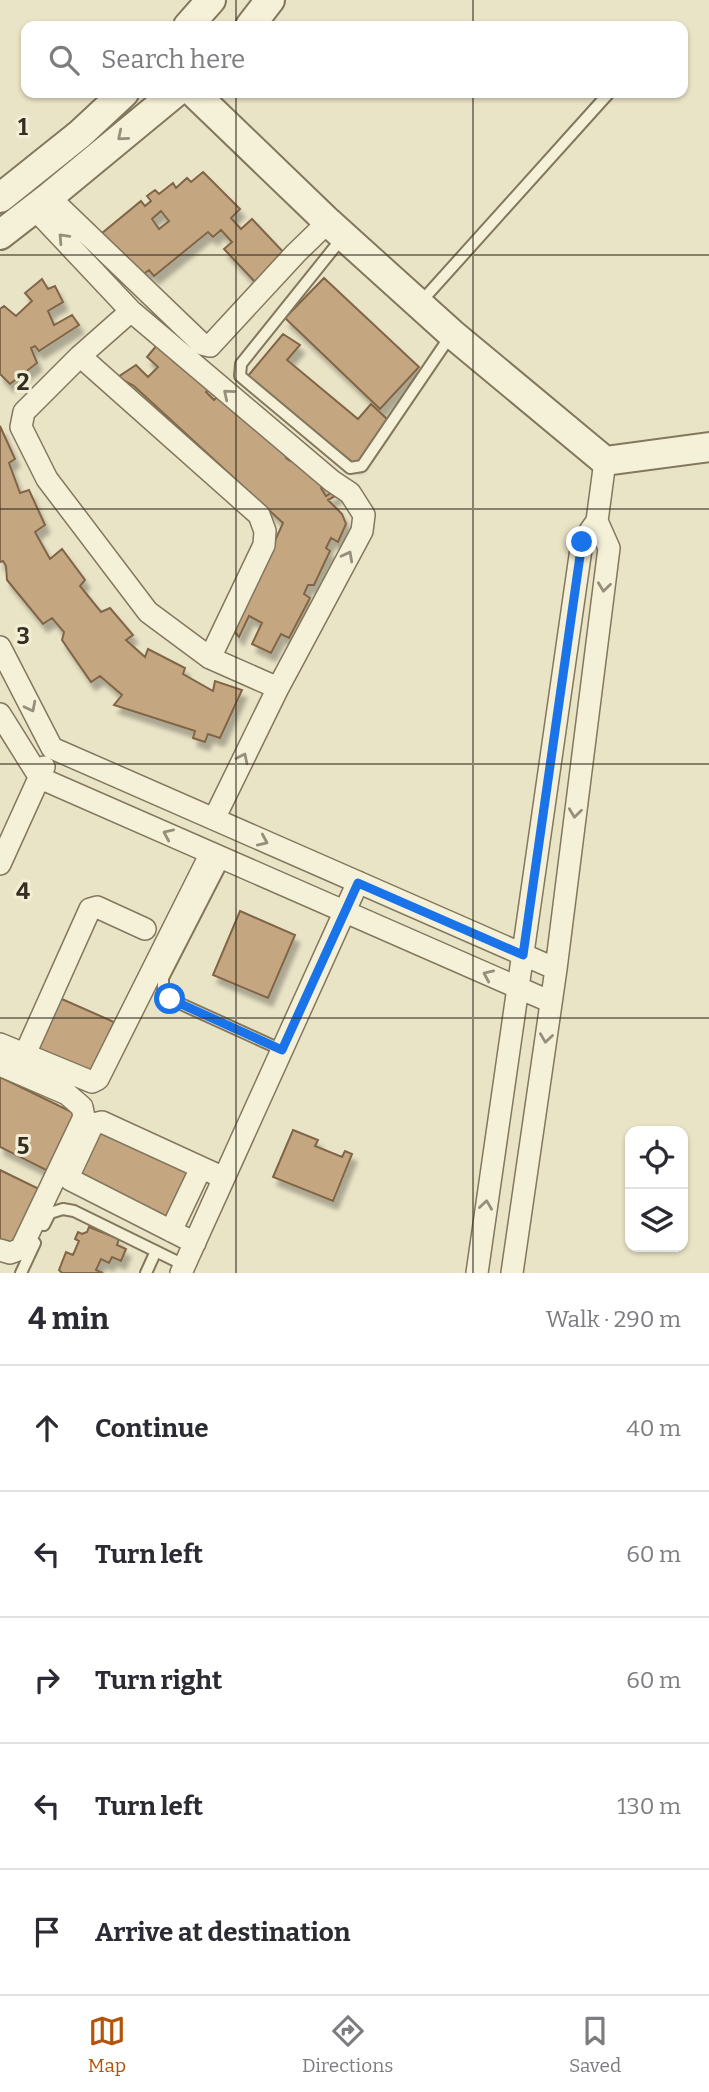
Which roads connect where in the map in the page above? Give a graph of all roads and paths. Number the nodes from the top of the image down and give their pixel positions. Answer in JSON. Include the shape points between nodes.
{"nodes":[{"id":1,"x":211,"y":0,"type":"edge"},
{"id":2,"x":270,"y":0,"type":"edge"},
{"id":3,"x":192,"y":21,"type":"edge"},
{"id":4,"x":254,"y":21,"type":"edge"},
{"id":5,"x":119,"y":98,"type":"edge"},
{"id":6,"x":169,"y":98,"type":"edge"},
{"id":7,"x":199,"y":98,"type":"edge"},
{"id":8,"x":604,"y":98,"type":"edge"},
{"id":9,"x":0,"y":198,"type":"edge"},
{"id":10,"x":42,"y":202,"type":"junction"},
{"id":11,"x":336,"y":229,"type":"junction"},
{"id":12,"x":0,"y":235,"type":"edge"},
{"id":13,"x":419,"y":304,"type":"junction"},
{"id":14,"x":131,"y":311,"type":"junction"},
{"id":15,"x":452,"y":333,"type":"junction"},
{"id":16,"x":80,"y":356,"type":"junction"},
{"id":17,"x":709,"y":447,"type":"edge"},
{"id":18,"x":605,"y":461,"type":"junction"},
{"id":19,"x":597,"y":522,"type":"junction"},
{"id":20,"x":0,"y":647,"type":"edge"},
{"id":21,"x":210,"y":658,"type":"junction"},
{"id":22,"x":278,"y":688,"type":"junction"},
{"id":23,"x":0,"y":714,"type":"edge"},
{"id":24,"x":52,"y":748,"type":"junction"},
{"id":25,"x":40,"y":778,"type":"junction"},
{"id":26,"x":214,"y":819,"type":"junction"},
{"id":27,"x":217,"y":856,"type":"junction"},
{"id":28,"x":0,"y":864,"type":"edge"},
{"id":29,"x":358,"y":883,"type":"junction"},
{"id":30,"x":345,"y":912,"type":"junction"},
{"id":31,"x":145,"y":929,"type":"dead end"},
{"id":32,"x":523,"y":955,"type":"junction"},
{"id":33,"x":555,"y":969,"type":"junction"},
{"id":34,"x":518,"y":988,"type":"junction"},
{"id":35,"x":551,"y":1002,"type":"junction"},
{"id":36,"x":0,"y":1044,"type":"edge"},
{"id":37,"x":282,"y":1050,"type":"junction"},
{"id":38,"x":25,"y":1054,"type":"junction"},
{"id":39,"x":0,"y":1065,"type":"edge"},
{"id":40,"x":201,"y":1168,"type":"junction"},
{"id":41,"x":224,"y":1178,"type":"junction"},
{"id":42,"x":171,"y":1231,"type":"junction"},
{"id":43,"x":195,"y":1243,"type":"junction"},
{"id":44,"x":0,"y":1250,"type":"edge"},
{"id":45,"x":156,"y":1251,"type":"junction"},
{"id":46,"x":183,"y":1269,"type":"edge"},
{"id":47,"x":21,"y":1273,"type":"edge"},
{"id":48,"x":146,"y":1273,"type":"edge"},
{"id":49,"x":477,"y":1273,"type":"edge"},
{"id":50,"x":512,"y":1273,"type":"edge"}],
"edges":[{"from":1,"to":3,"type":"street"},
{"from":2,"to":4,"type":"street"},
{"from":5,"to":9,"type":"street"},
{"from":6,"to":10,"type":"street","one_way":true},
{"from":7,"to":11,"type":"street"},
{"from":8,"to":13,"type":"lane"},
{"from":10,"to":11,"type":"street","via":[[202,344],[210,346],[296,253]]},
{"from":10,"to":12,"type":"street"},
{"from":14,"to":10,"type":"street","one_way":true},
{"from":11,"to":13,"type":"street"},
{"from":11,"to":15,"type":"lane","via":[[241,364],[240,376],[350,468],[362,466]]},
{"from":13,"to":15,"type":"street"},
{"from":14,"to":16,"type":"street"},
{"from":22,"to":14,"type":"street","one_way":true,"via":[[362,531],[364,515],[349,494]]},
{"from":15,"to":18,"type":"street"},
{"from":16,"to":21,"type":"street","via":[[259,514],[264,545]]},
{"from":16,"to":21,"type":"street","via":[[24,412],[21,427],[47,479],[148,612]]},
{"from":17,"to":18,"type":"street"},
{"from":18,"to":19,"type":"street"},
{"from":19,"to":32,"type":"street","via":[[582,542]]},
{"from":19,"to":33,"type":"street","one_way":true,"via":[[609,548]]},
{"from":20,"to":24,"type":"street","one_way":true},
{"from":21,"to":22,"type":"street"},
{"from":26,"to":22,"type":"street","one_way":true},
{"from":23,"to":25,"type":"street"},
{"from":24,"to":25,"type":"street"},
{"from":24,"to":26,"type":"street"},
{"from":27,"to":25,"type":"street","one_way":true},
{"from":25,"to":28,"type":"street"},
{"from":26,"to":29,"type":"street","one_way":true},
{"from":27,"to":30,"type":"street"},
{"from":27,"to":37,"type":"lane","via":[[163,978],[163,989],[170,999]]},
{"from":27,"to":38,"type":"street","via":[[97,1079],[92,1082]]},
{"from":29,"to":30,"type":"street"},
{"from":29,"to":32,"type":"street"},
{"from":34,"to":30,"type":"street","one_way":true},
{"from":30,"to":37,"type":"street"},
{"from":31,"to":38,"type":"street","via":[[97,906],[90,909]]},
{"from":32,"to":33,"type":"street"},
{"from":32,"to":34,"type":"street"},
{"from":33,"to":35,"type":"street"},
{"from":34,"to":35,"type":"street"},
{"from":49,"to":34,"type":"street","one_way":true},
{"from":35,"to":50,"type":"street","one_way":true},
{"from":36,"to":38,"type":"street"},
{"from":37,"to":41,"type":"street"},
{"from":39,"to":44,"type":"street","via":[[67,1094],[82,1107],[84,1117],[21,1249]]},
{"from":40,"to":41,"type":"street"},
{"from":40,"to":42,"type":"street"},
{"from":40,"to":42,"type":"street","via":[[102,1122],[93,1124],[71,1180]]},
{"from":41,"to":43,"type":"street"},
{"from":42,"to":43,"type":"street"},
{"from":43,"to":46,"type":"street"},
{"from":45,"to":46,"type":"lane"},
{"from":45,"to":47,"type":"lane","via":[[63,1209],[50,1213]]},
{"from":45,"to":48,"type":"lane"}]}
